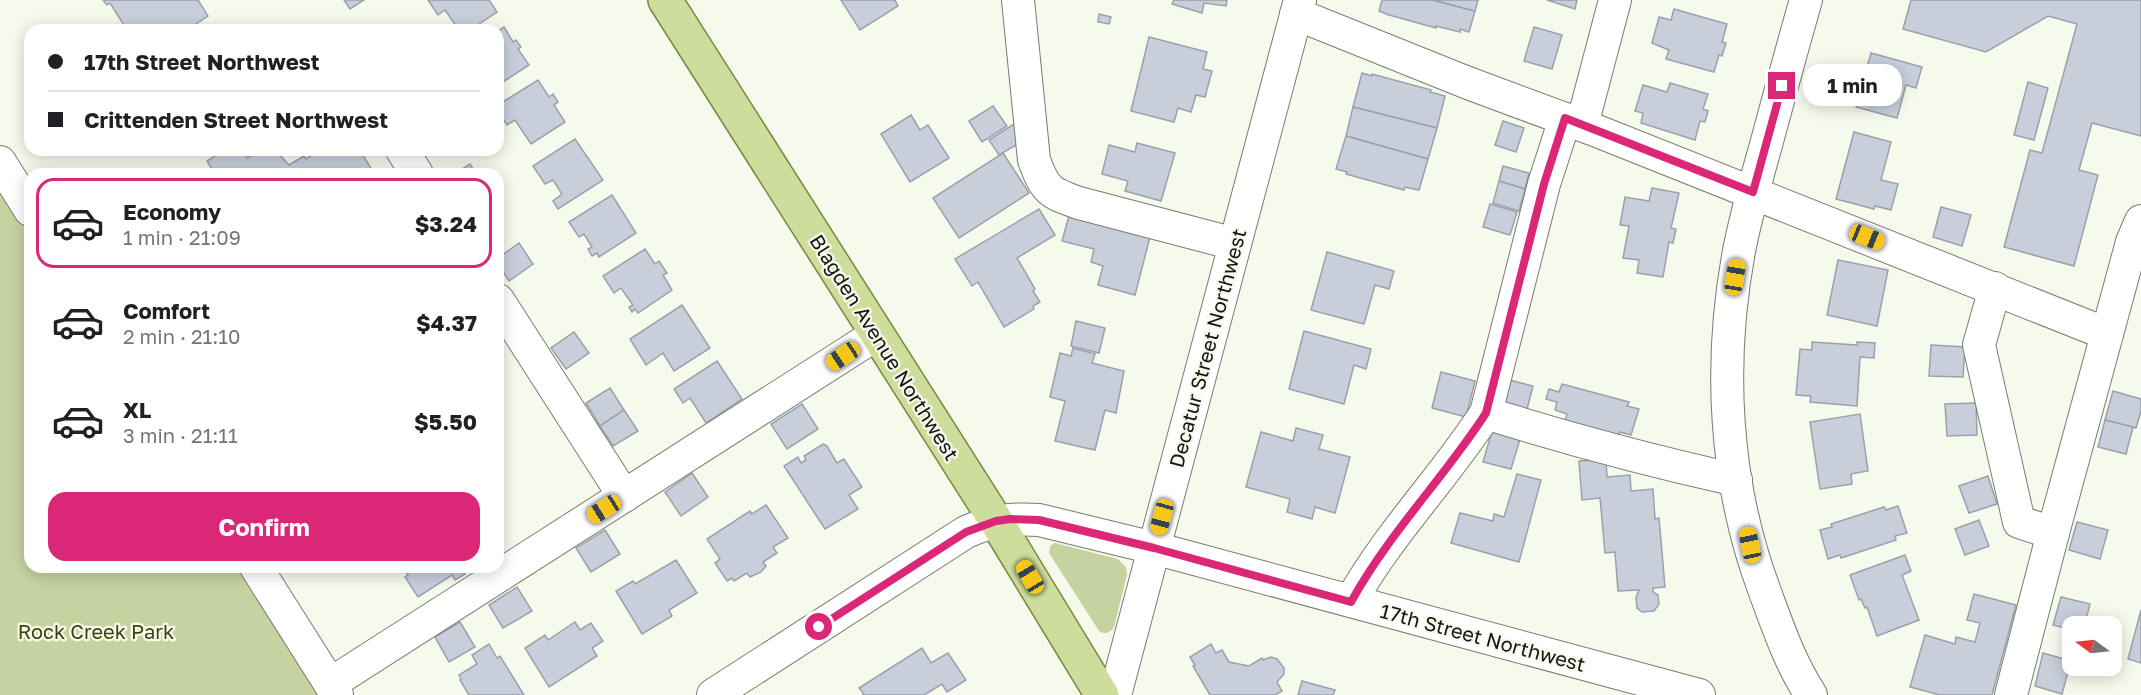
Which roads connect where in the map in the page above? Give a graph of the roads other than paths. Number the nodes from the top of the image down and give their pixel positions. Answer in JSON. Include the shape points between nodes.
{"nodes":[{"id":1,"x":665,"y":0,"type":"edge"},
{"id":2,"x":1017,"y":0,"type":"edge"},
{"id":3,"x":1615,"y":0,"type":"edge"},
{"id":4,"x":1806,"y":0,"type":"edge"},
{"id":5,"x":1298,"y":7,"type":"edge"},
{"id":6,"x":1573,"y":122,"type":"junction"},
{"id":7,"x":0,"y":162,"type":"edge"},
{"id":8,"x":1753,"y":192,"type":"junction"},
{"id":9,"x":24,"y":200,"type":"edge"},
{"id":10,"x":2141,"y":221,"type":"edge"},
{"id":11,"x":1235,"y":244,"type":"junction"},
{"id":12,"x":1995,"y":288,"type":"junction"},
{"id":13,"x":504,"y":309,"type":"edge"},
{"id":14,"x":876,"y":334,"type":"junction"},
{"id":15,"x":2107,"y":334,"type":"junction"},
{"id":16,"x":1486,"y":413,"type":"junction"},
{"id":17,"x":1736,"y":480,"type":"junction"},
{"id":18,"x":624,"y":496,"type":"junction"},
{"id":19,"x":996,"y":521,"type":"junction"},
{"id":20,"x":2053,"y":533,"type":"junction"},
{"id":21,"x":1154,"y":548,"type":"junction"},
{"id":22,"x":260,"y":573,"type":"edge"},
{"id":23,"x":1351,"y":602,"type":"junction"},
{"id":24,"x":333,"y":690,"type":"edge"},
{"id":25,"x":718,"y":694,"type":"edge"},
{"id":26,"x":1102,"y":695,"type":"edge"},
{"id":27,"x":1114,"y":695,"type":"edge"},
{"id":28,"x":1699,"y":695,"type":"edge"},
{"id":29,"x":1811,"y":695,"type":"edge"},
{"id":30,"x":2011,"y":695,"type":"edge"}],
"edges":[{"from":1,"to":14,"type":"main road","name":"Blagden Avenue Northwest"},
{"from":2,"to":11,"type":"street","via":[[1034,160],[1043,183],[1060,196],[1079,203]]},
{"from":3,"to":6,"type":"street"},
{"from":4,"to":8,"type":"street"},
{"from":5,"to":6,"type":"street","via":[[1468,83]]},
{"from":5,"to":11,"type":"street","name":"Decatur Street Northwest"},
{"from":6,"to":8,"type":"street"},
{"from":6,"to":16,"type":"street","via":[[1544,184]]},
{"from":7,"to":9,"type":"street"},
{"from":8,"to":12,"type":"street"},
{"from":8,"to":17,"type":"street","via":[[1739,251],[1729,329],[1726,407]]},
{"from":10,"to":15,"type":"street"},
{"from":11,"to":21,"type":"street","name":"Decatur Street Northwest"},
{"from":12,"to":15,"type":"street"},
{"from":12,"to":20,"type":"street","via":[[1979,345],[2019,522]]},
{"from":13,"to":18,"type":"street"},
{"from":14,"to":18,"type":"street"},
{"from":14,"to":19,"type":"main road","name":"Blagden Avenue Northwest"},
{"from":15,"to":20,"type":"street"},
{"from":16,"to":17,"type":"street","via":[[1659,463]]},
{"from":16,"to":23,"type":"street","via":[[1370,568]]},
{"from":17,"to":29,"type":"street","via":[[1756,568],[1787,651]]},
{"from":18,"to":24,"type":"street"},
{"from":19,"to":21,"type":"street","name":"17th Street Northwest","via":[[1039,520]]},
{"from":19,"to":25,"type":"street","name":"17th Street Northwest","via":[[966,532]]},
{"from":19,"to":26,"type":"main road","name":"Blagden Avenue Northwest"},
{"from":20,"to":30,"type":"street"},
{"from":21,"to":23,"type":"street","name":"17th Street Northwest"},
{"from":21,"to":27,"type":"street","name":"Decatur Street Northwest"},
{"from":22,"to":24,"type":"street"},
{"from":23,"to":28,"type":"street","name":"17th Street Northwest"}]}
